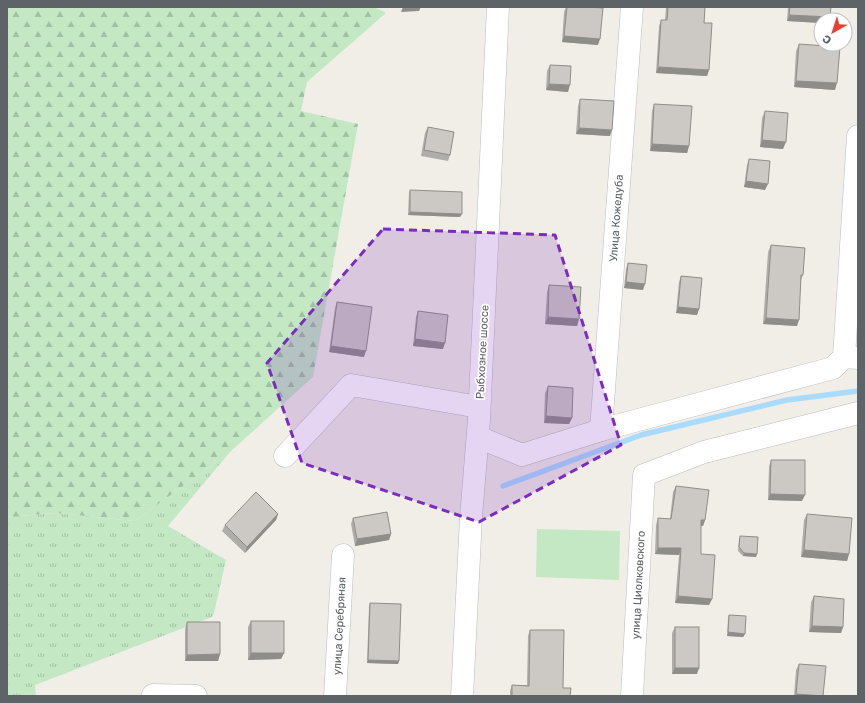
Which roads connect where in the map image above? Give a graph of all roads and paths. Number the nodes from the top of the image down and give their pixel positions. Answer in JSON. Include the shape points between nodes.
{"nodes":[{"id":1,"x":498,"y":7,"type":"edge"},
{"id":2,"x":632,"y":7,"type":"edge"},
{"id":3,"x":858,"y":136,"type":"edge"},
{"id":4,"x":851,"y":357,"type":"edge"},
{"id":5,"x":479,"y":408,"type":"junction"},
{"id":6,"x":858,"y":413,"type":"edge"},
{"id":7,"x":601,"y":430,"type":"junction"},
{"id":8,"x":478,"y":437,"type":"junction"},
{"id":9,"x":285,"y":456,"type":"dead end"},
{"id":10,"x":343,"y":555,"type":"dead end"},
{"id":11,"x":153,"y":695,"type":"dead end"},
{"id":12,"x":196,"y":696,"type":"edge"},
{"id":13,"x":335,"y":696,"type":"edge"},
{"id":14,"x":462,"y":696,"type":"edge"},
{"id":15,"x":632,"y":696,"type":"edge"}],
"edges":[{"from":1,"to":5,"type":"street","name":"Рыбхозное шоссе"},
{"from":2,"to":7,"type":"street","name":"Улица Кожедуба"},
{"from":3,"to":4,"type":"street"},
{"from":4,"to":7,"type":"street","via":[[833,368]]},
{"from":5,"to":8,"type":"street","name":"Рыбхозное шоссе"},
{"from":5,"to":9,"type":"street","via":[[351,385]]},
{"from":6,"to":15,"type":"street","name":"улица Циолковского","via":[[704,452],[644,475]]},
{"from":7,"to":8,"type":"street","via":[[522,456]]},
{"from":8,"to":14,"type":"street","name":"Рыбхозное шоссе","via":[[471,516]]},
{"from":10,"to":13,"type":"street","name":"улица Серебряная"},
{"from":11,"to":12,"type":"street"}]}
